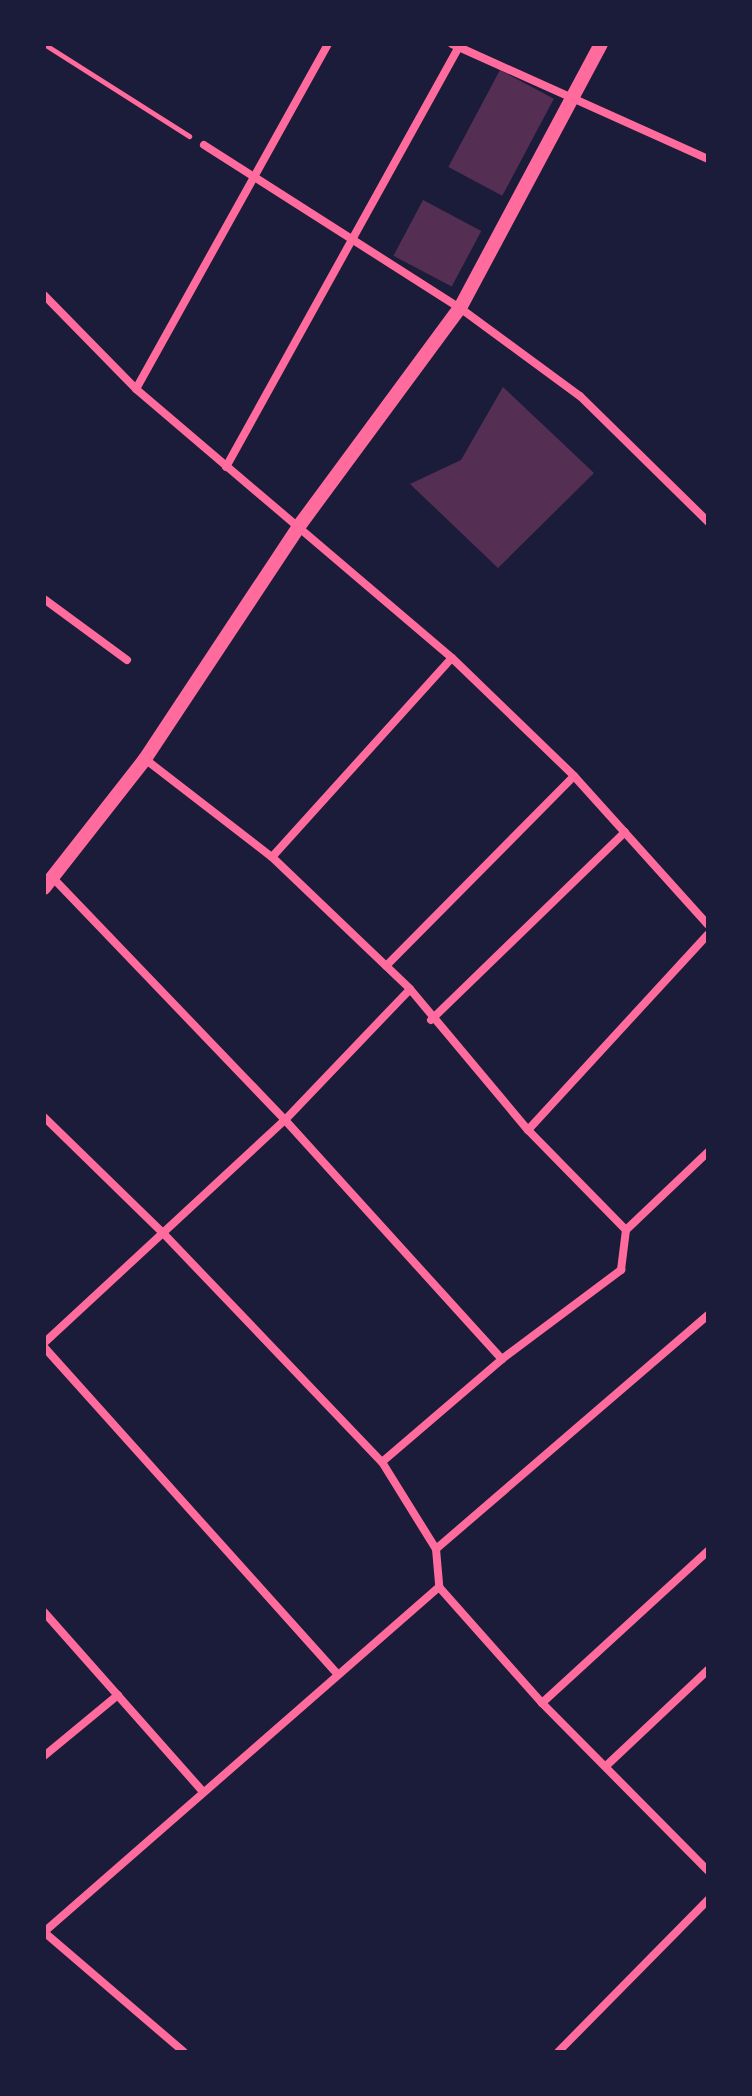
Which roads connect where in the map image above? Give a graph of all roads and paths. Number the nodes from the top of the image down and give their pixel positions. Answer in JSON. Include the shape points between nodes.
{"nodes":[{"id":1,"x":44,"y":44,"type":"edge"},
{"id":2,"x":328,"y":44,"type":"edge"},
{"id":3,"x":601,"y":44,"type":"edge"},
{"id":4,"x":457,"y":45,"type":"edge"},
{"id":5,"x":573,"y":98,"type":"junction"},
{"id":6,"x":204,"y":145,"type":"joint"},
{"id":7,"x":708,"y":159,"type":"edge"},
{"id":8,"x":257,"y":178,"type":"junction"},
{"id":9,"x":354,"y":239,"type":"junction"},
{"id":10,"x":44,"y":295,"type":"edge"},
{"id":11,"x":460,"y":308,"type":"junction"},
{"id":12,"x":136,"y":389,"type":"junction"},
{"id":13,"x":226,"y":467,"type":"junction"},
{"id":14,"x":708,"y":522,"type":"edge"},
{"id":15,"x":299,"y":526,"type":"junction"},
{"id":16,"x":44,"y":599,"type":"edge"},
{"id":17,"x":452,"y":658,"type":"junction"},
{"id":18,"x":127,"y":660,"type":"dead end"},
{"id":19,"x":145,"y":759,"type":"junction"},
{"id":20,"x":574,"y":776,"type":"junction"},
{"id":21,"x":625,"y":832,"type":"junction"},
{"id":22,"x":272,"y":857,"type":"junction"},
{"id":23,"x":48,"y":882,"type":"edge"},
{"id":24,"x":708,"y":925,"type":"edge"},
{"id":25,"x":708,"y":934,"type":"edge"},
{"id":26,"x":386,"y":966,"type":"junction"},
{"id":27,"x":410,"y":989,"type":"junction"},
{"id":28,"x":431,"y":1020,"type":"junction"},
{"id":29,"x":44,"y":1117,"type":"edge"},
{"id":30,"x":285,"y":1120,"type":"junction"},
{"id":31,"x":528,"y":1130,"type":"junction"},
{"id":32,"x":708,"y":1152,"type":"edge"},
{"id":33,"x":626,"y":1230,"type":"junction"},
{"id":34,"x":163,"y":1233,"type":"junction"},
{"id":35,"x":708,"y":1315,"type":"edge"},
{"id":36,"x":44,"y":1345,"type":"edge"},
{"id":37,"x":502,"y":1359,"type":"junction"},
{"id":38,"x":382,"y":1462,"type":"junction"},
{"id":39,"x":436,"y":1549,"type":"junction"},
{"id":40,"x":708,"y":1551,"type":"edge"},
{"id":41,"x":439,"y":1587,"type":"junction"},
{"id":42,"x":44,"y":1612,"type":"edge"},
{"id":43,"x":708,"y":1670,"type":"edge"},
{"id":44,"x":338,"y":1675,"type":"junction"},
{"id":45,"x":118,"y":1695,"type":"junction"},
{"id":46,"x":542,"y":1703,"type":"junction"},
{"id":47,"x":44,"y":1756,"type":"edge"},
{"id":48,"x":606,"y":1766,"type":"junction"},
{"id":49,"x":203,"y":1792,"type":"junction"},
{"id":50,"x":708,"y":1871,"type":"edge"},
{"id":51,"x":708,"y":1900,"type":"edge"},
{"id":52,"x":44,"y":1932,"type":"edge"},
{"id":53,"x":184,"y":2052,"type":"edge"},
{"id":54,"x":558,"y":2052,"type":"edge"}],
"edges":[{"from":1,"to":6,"type":"path"},
{"from":2,"to":8,"type":"street"},
{"from":3,"to":5,"type":"street"},
{"from":4,"to":5,"type":"street"},
{"from":4,"to":9,"type":"street"},
{"from":5,"to":7,"type":"street"},
{"from":5,"to":11,"type":"street"},
{"from":6,"to":8,"type":"street"},
{"from":8,"to":9,"type":"street"},
{"from":8,"to":12,"type":"street"},
{"from":9,"to":11,"type":"street"},
{"from":9,"to":13,"type":"street"},
{"from":10,"to":12,"type":"street"},
{"from":11,"to":14,"type":"street","via":[[580,396]]},
{"from":11,"to":15,"type":"street"},
{"from":12,"to":13,"type":"street"},
{"from":13,"to":15,"type":"street"},
{"from":15,"to":17,"type":"street"},
{"from":15,"to":19,"type":"street"},
{"from":16,"to":18,"type":"street"},
{"from":17,"to":20,"type":"street"},
{"from":17,"to":22,"type":"street"},
{"from":19,"to":22,"type":"street"},
{"from":19,"to":23,"type":"street"},
{"from":20,"to":21,"type":"street"},
{"from":20,"to":26,"type":"street"},
{"from":21,"to":24,"type":"street"},
{"from":21,"to":28,"type":"street"},
{"from":22,"to":26,"type":"street"},
{"from":23,"to":30,"type":"street"},
{"from":25,"to":31,"type":"street"},
{"from":26,"to":27,"type":"street"},
{"from":27,"to":28,"type":"street"},
{"from":27,"to":30,"type":"street"},
{"from":28,"to":31,"type":"street"},
{"from":29,"to":34,"type":"street"},
{"from":30,"to":34,"type":"street"},
{"from":30,"to":37,"type":"street"},
{"from":31,"to":33,"type":"street"},
{"from":32,"to":33,"type":"street"},
{"from":33,"to":37,"type":"street","via":[[621,1270]]},
{"from":34,"to":36,"type":"street"},
{"from":34,"to":38,"type":"street"},
{"from":35,"to":39,"type":"street"},
{"from":36,"to":44,"type":"street"},
{"from":37,"to":38,"type":"street"},
{"from":38,"to":39,"type":"street"},
{"from":39,"to":41,"type":"street"},
{"from":40,"to":46,"type":"street"},
{"from":41,"to":44,"type":"street"},
{"from":41,"to":46,"type":"street"},
{"from":42,"to":45,"type":"street"},
{"from":43,"to":48,"type":"street"},
{"from":44,"to":49,"type":"street"},
{"from":45,"to":47,"type":"street"},
{"from":45,"to":49,"type":"street"},
{"from":46,"to":48,"type":"street"},
{"from":48,"to":50,"type":"street"},
{"from":49,"to":52,"type":"street"},
{"from":51,"to":54,"type":"street"},
{"from":52,"to":53,"type":"street"}]}
